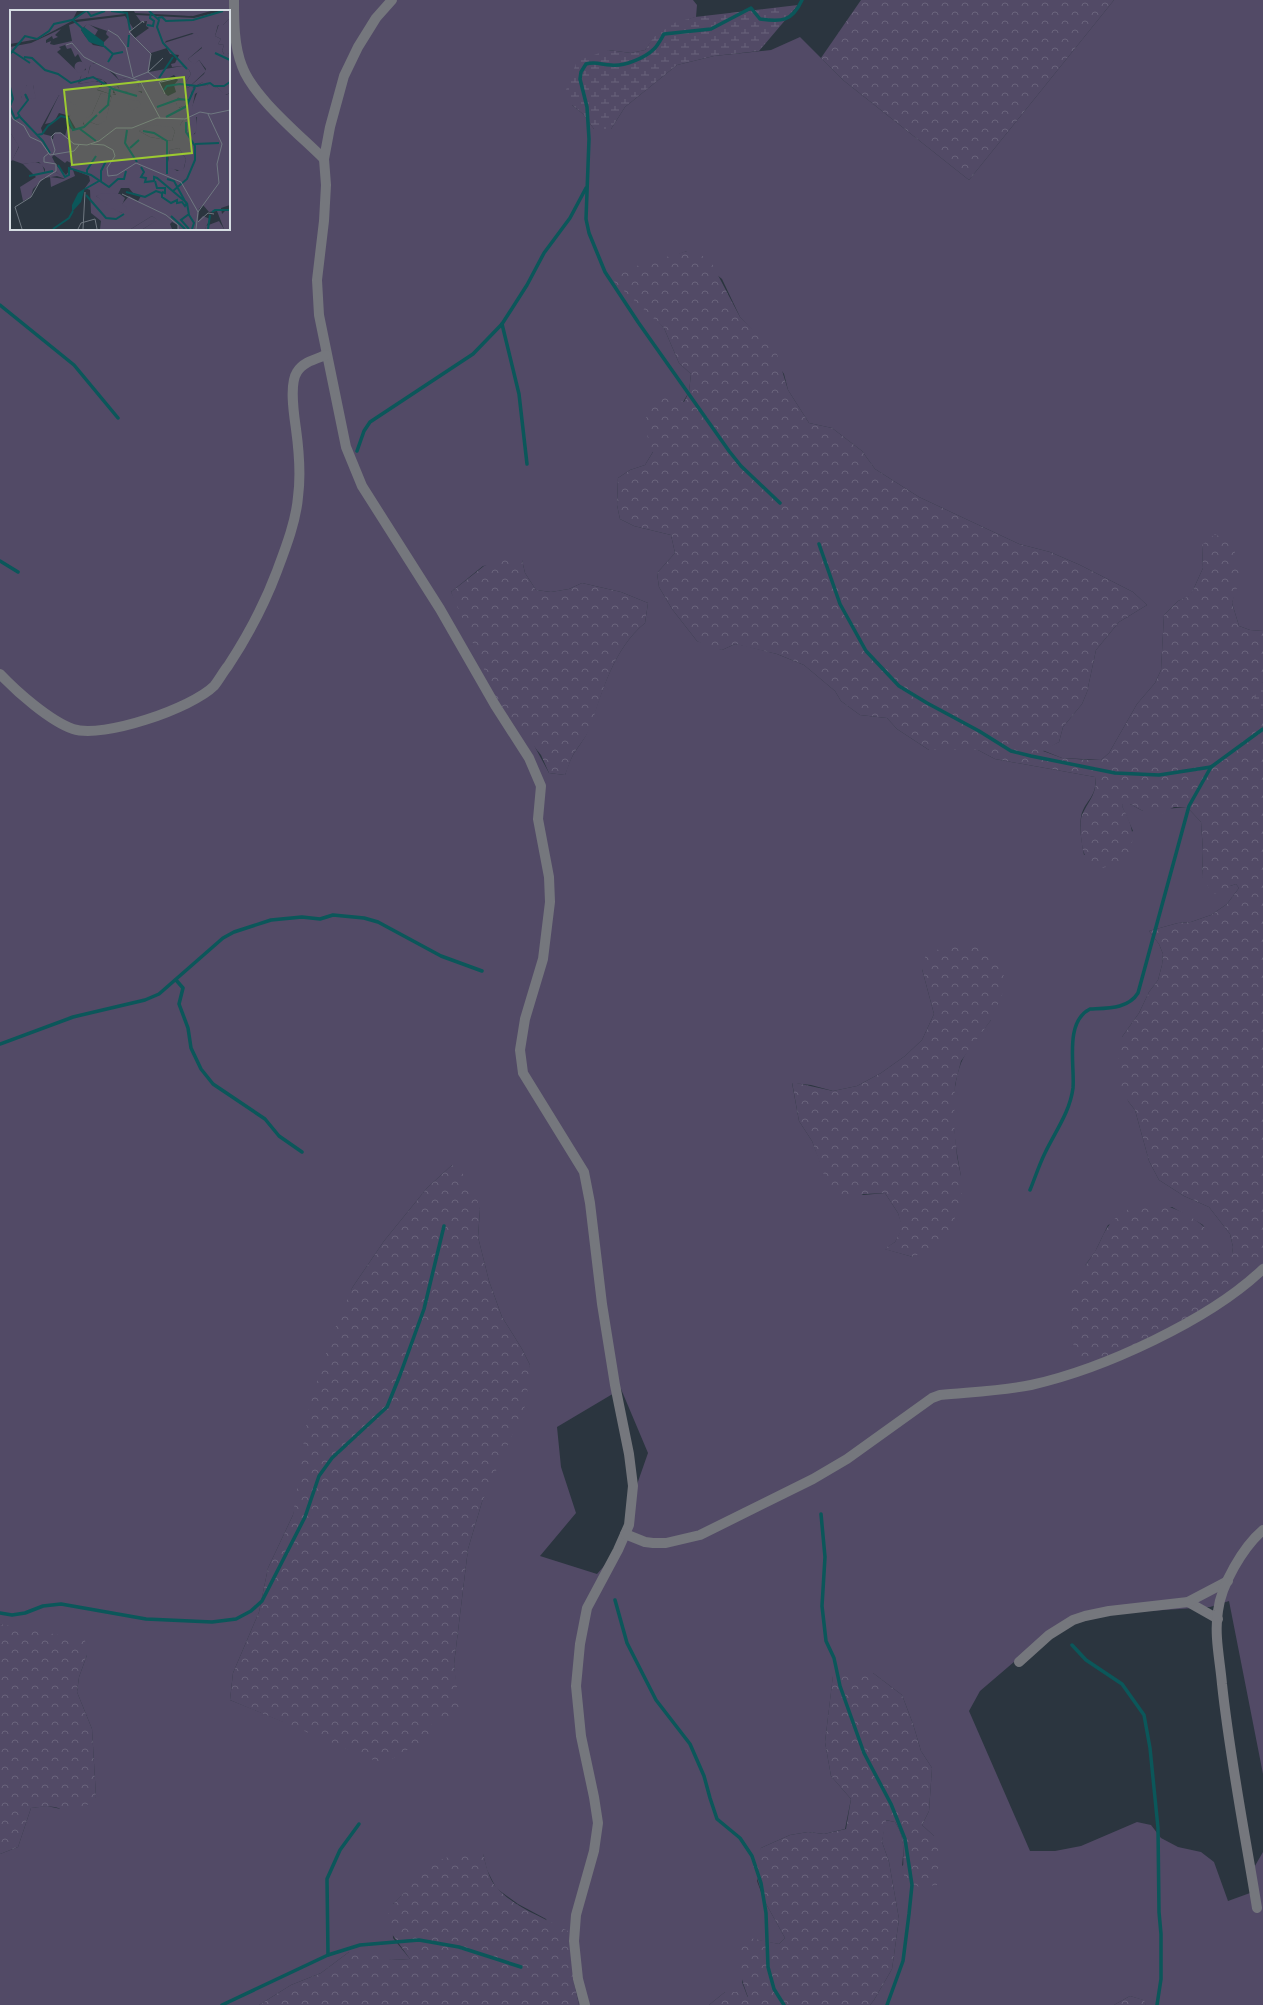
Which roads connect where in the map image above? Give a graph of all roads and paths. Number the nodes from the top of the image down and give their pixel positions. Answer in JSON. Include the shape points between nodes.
{"nodes":[{"id":1,"x":234,"y":0,"type":"edge"},
{"id":2,"x":392,"y":0,"type":"edge"},
{"id":3,"x":324,"y":159,"type":"junction"},
{"id":4,"x":326,"y":355,"type":"junction"},
{"id":5,"x":0,"y":674,"type":"edge"},
{"id":6,"x":1263,"y":1269,"type":"edge"},
{"id":7,"x":1263,"y":1530,"type":"edge"},
{"id":8,"x":625,"y":1534,"type":"junction"},
{"id":9,"x":1228,"y":1580,"type":"junction"},
{"id":10,"x":1188,"y":1602,"type":"junction"},
{"id":11,"x":1218,"y":1619,"type":"junction"},
{"id":12,"x":1019,"y":1662,"type":"dead end"},
{"id":13,"x":1257,"y":1908,"type":"dead end"},
{"id":14,"x":585,"y":2005,"type":"edge"}],
"edges":[{"from":1,"to":3,"type":"street","via":[[235,29],[241,65],[247,79]]},
{"from":2,"to":3,"type":"street","via":[[376,18],[344,76]]},
{"from":3,"to":4,"type":"street","via":[[324,221],[317,280],[319,316]]},
{"from":4,"to":5,"type":"street","via":[[305,364],[297,372],[294,380],[294,417],[299,452],[298,497],[280,564],[236,653],[215,685],[202,697],[181,707],[147,719],[90,731],[75,729],[58,722],[11,686]]},
{"from":4,"to":8,"type":"street","via":[[346,447],[362,486],[440,609],[495,706],[529,758],[541,786],[538,819],[549,877],[550,902],[543,959],[525,1019],[520,1050],[523,1073],[584,1172],[602,1304],[633,1486],[629,1526]]},
{"from":6,"to":8,"type":"street","via":[[1237,1292],[1208,1309],[1152,1341],[1104,1361],[1031,1384],[932,1398],[847,1459],[700,1535],[666,1543],[653,1543]]},
{"from":7,"to":9,"type":"street","via":[[1238,1561]]},
{"from":8,"to":14,"type":"street","via":[[587,1608],[576,1686],[581,1736],[598,1823],[594,1851],[576,1914],[574,1941],[578,1979]]},
{"from":9,"to":10,"type":"street"},
{"from":9,"to":11,"type":"street"},
{"from":10,"to":11,"type":"street"},
{"from":10,"to":12,"type":"street","via":[[1110,1611],[1073,1620],[1049,1635]]},
{"from":11,"to":13,"type":"street","via":[[1217,1635],[1226,1717]]}]}
